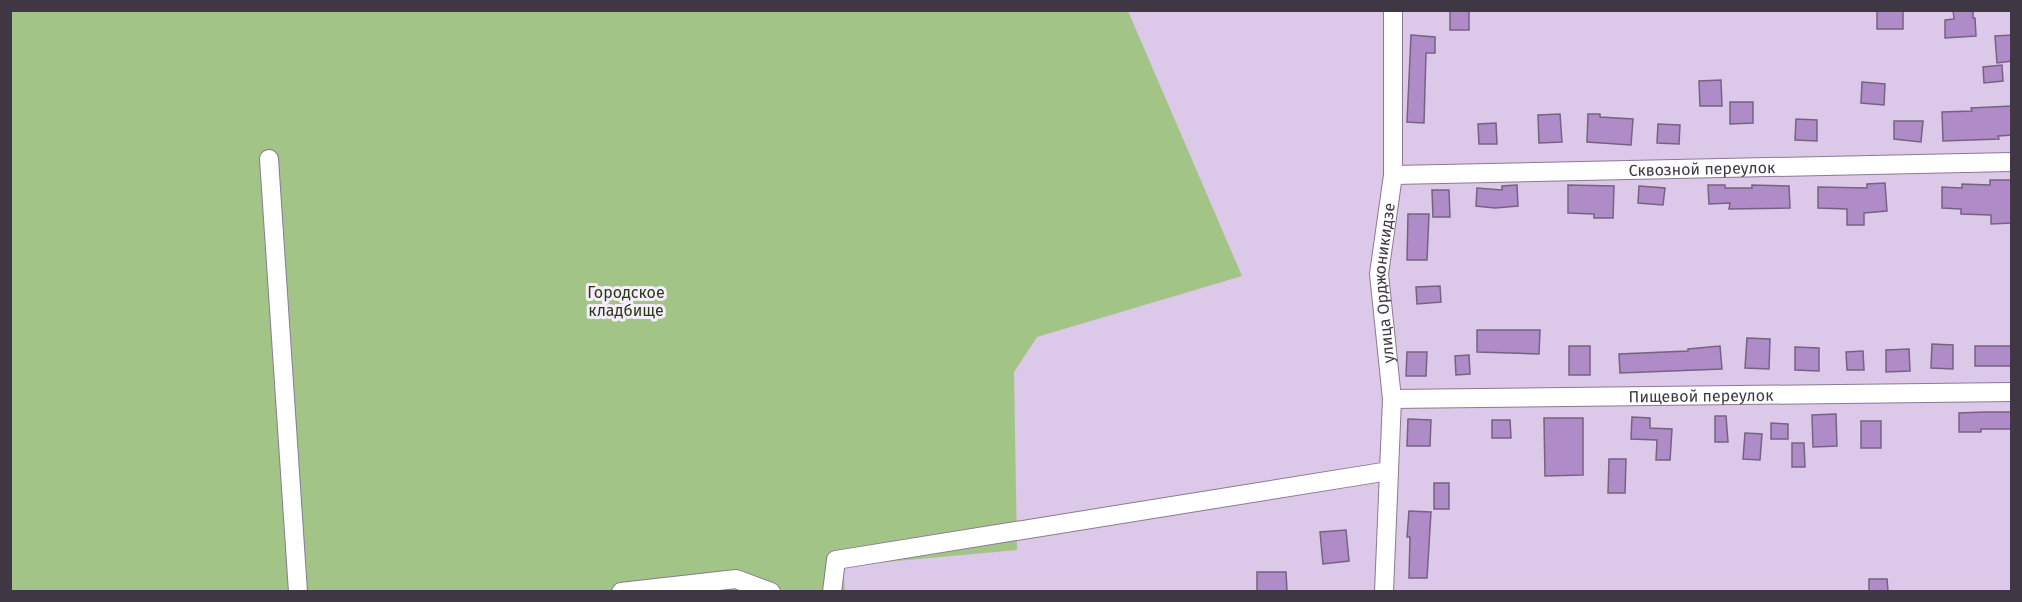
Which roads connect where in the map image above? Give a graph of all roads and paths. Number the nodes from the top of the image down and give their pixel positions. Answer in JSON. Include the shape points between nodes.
{"nodes":[{"id":1,"x":1392,"y":10,"type":"edge"},
{"id":2,"x":269,"y":159,"type":"dead end"},
{"id":3,"x":2012,"y":162,"type":"edge"},
{"id":4,"x":1394,"y":175,"type":"junction"},
{"id":5,"x":2012,"y":392,"type":"edge"},
{"id":6,"x":1392,"y":399,"type":"junction"},
{"id":7,"x":1389,"y":471,"type":"junction"},
{"id":8,"x":298,"y":591,"type":"edge"},
{"id":9,"x":621,"y":591,"type":"edge"},
{"id":10,"x":771,"y":591,"type":"edge"},
{"id":11,"x":832,"y":591,"type":"edge"},
{"id":12,"x":1384,"y":591,"type":"edge"}],
"edges":[{"from":1,"to":4,"type":"street","name":"улица Орджоникидзе"},
{"from":2,"to":8,"type":"street"},
{"from":3,"to":4,"type":"street","name":"Сквозной переулок"},
{"from":4,"to":6,"type":"street","name":"улица Орджоникидзе","via":[[1379,274]]},
{"from":5,"to":6,"type":"street","name":"Пищевой переулок"},
{"from":6,"to":7,"type":"street","name":"улица Орджоникидзе"},
{"from":7,"to":11,"type":"street","via":[[836,560]]},
{"from":7,"to":12,"type":"street","name":"улица Орджоникидзе"},
{"from":9,"to":10,"type":"street","via":[[736,579]]}]}
